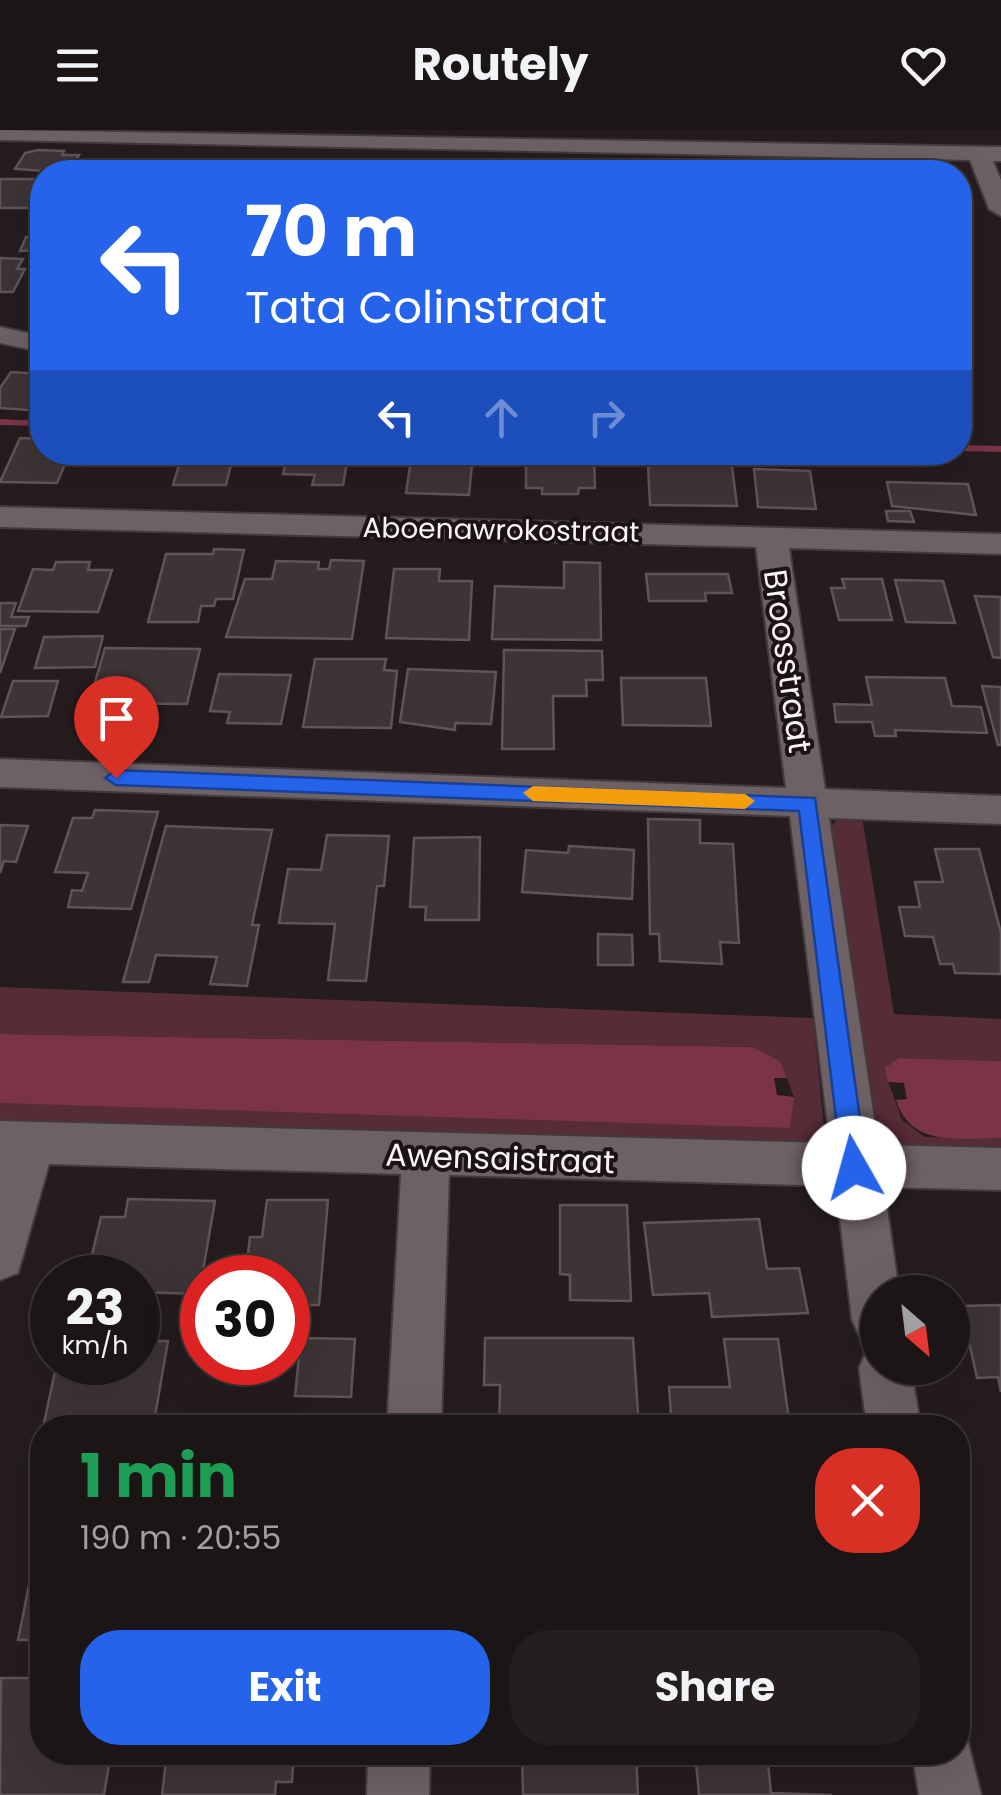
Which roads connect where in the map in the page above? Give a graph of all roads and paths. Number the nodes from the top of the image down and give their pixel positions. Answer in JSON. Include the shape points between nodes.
{"nodes":[{"id":1,"x":0,"y":133,"type":"edge"},
{"id":2,"x":572,"y":138,"type":"edge"},
{"id":3,"x":990,"y":154,"type":"edge"},
{"id":4,"x":665,"y":160,"type":"edge"},
{"id":5,"x":715,"y":160,"type":"edge"},
{"id":6,"x":1001,"y":210,"type":"edge"},
{"id":7,"x":0,"y":334,"type":"edge"},
{"id":8,"x":30,"y":341,"type":"edge"},
{"id":9,"x":0,"y":518,"type":"edge"},
{"id":10,"x":771,"y":536,"type":"junction"},
{"id":11,"x":1001,"y":544,"type":"edge"},
{"id":12,"x":0,"y":773,"type":"edge"},
{"id":13,"x":808,"y":804,"type":"junction"},
{"id":14,"x":1001,"y":810,"type":"edge"},
{"id":15,"x":15,"y":1142,"type":"edge"},
{"id":16,"x":426,"y":1156,"type":"junction"},
{"id":17,"x":854,"y":1168,"type":"junction"},
{"id":18,"x":1001,"y":1169,"type":"edge"},
{"id":19,"x":0,"y":1257,"type":"edge"},
{"id":20,"x":871,"y":1275,"type":"edge"},
{"id":21,"x":888,"y":1385,"type":"edge"},
{"id":22,"x":415,"y":1415,"type":"edge"},
{"id":23,"x":892,"y":1415,"type":"edge"},
{"id":24,"x":399,"y":1765,"type":"edge"},
{"id":25,"x":945,"y":1765,"type":"edge"},
{"id":26,"x":398,"y":1795,"type":"edge"},
{"id":27,"x":950,"y":1795,"type":"edge"}],
"edges":[{"from":1,"to":2,"type":"street"},
{"from":2,"to":4,"type":"street"},
{"from":3,"to":5,"type":"street"},
{"from":3,"to":6,"type":"street"},
{"from":7,"to":8,"type":"street"},
{"from":9,"to":10,"type":"street","name":"Aboenawrokostraat"},
{"from":10,"to":11,"type":"street","name":"Aboenawrokostraat"},
{"from":10,"to":13,"type":"street","name":"Broosstraat"},
{"from":12,"to":13,"type":"street"},
{"from":13,"to":14,"type":"street"},
{"from":13,"to":17,"type":"street","name":"Broosstraat"},
{"from":15,"to":16,"type":"street","name":"Awensaistraat"},
{"from":15,"to":19,"type":"street"},
{"from":16,"to":17,"type":"street","name":"Awensaistraat"},
{"from":16,"to":22,"type":"street"},
{"from":17,"to":18,"type":"street","name":"Awensaistraat"},
{"from":17,"to":20,"type":"street","name":"Broosstraat"},
{"from":21,"to":23,"type":"street"},
{"from":24,"to":26,"type":"street"},
{"from":25,"to":27,"type":"street"}]}
